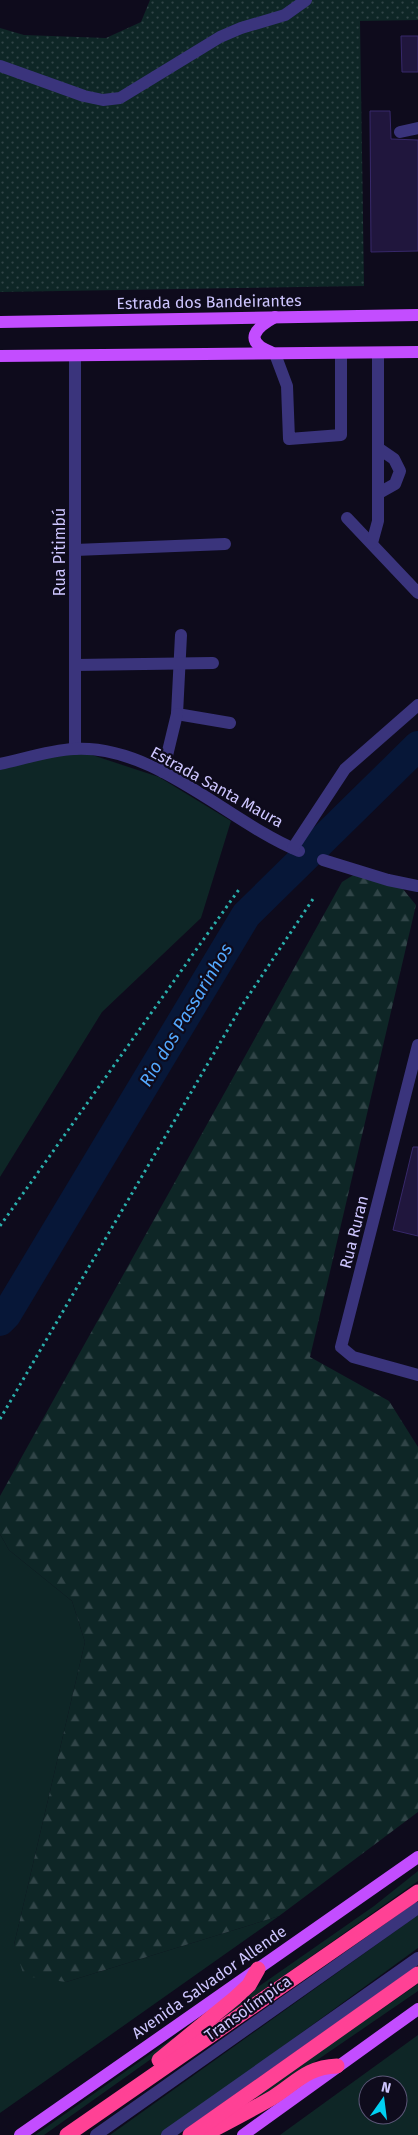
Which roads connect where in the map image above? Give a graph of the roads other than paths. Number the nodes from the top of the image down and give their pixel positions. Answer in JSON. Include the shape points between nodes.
{"nodes":[{"id":1,"x":306,"y":0,"type":"edge"},
{"id":2,"x":0,"y":66,"type":"edge"},
{"id":3,"x":418,"y":128,"type":"edge"},
{"id":4,"x":400,"y":132,"type":"dead end"},
{"id":5,"x":418,"y":315,"type":"edge"},
{"id":6,"x":275,"y":317,"type":"junction"},
{"id":7,"x":0,"y":322,"type":"edge"},
{"id":8,"x":418,"y":352,"type":"edge"},
{"id":9,"x":341,"y":353,"type":"junction"},
{"id":10,"x":378,"y":353,"type":"junction"},
{"id":11,"x":275,"y":354,"type":"junction"},
{"id":12,"x":0,"y":356,"type":"edge"},
{"id":13,"x":75,"y":356,"type":"junction"},
{"id":14,"x":378,"y":448,"type":"junction"},
{"id":15,"x":379,"y":493,"type":"junction"},
{"id":16,"x":347,"y":518,"type":"dead end"},
{"id":17,"x":372,"y":543,"type":"junction"},
{"id":18,"x":225,"y":544,"type":"dead end"},
{"id":19,"x":75,"y":550,"type":"junction"},
{"id":20,"x":418,"y":593,"type":"edge"},
{"id":21,"x":181,"y":636,"type":"dead end"},
{"id":22,"x":181,"y":662,"type":"junction"},
{"id":23,"x":213,"y":663,"type":"dead end"},
{"id":24,"x":75,"y":665,"type":"junction"},
{"id":25,"x":418,"y":705,"type":"edge"},
{"id":26,"x":177,"y":714,"type":"junction"},
{"id":27,"x":230,"y":723,"type":"dead end"},
{"id":28,"x":75,"y":749,"type":"junction"},
{"id":29,"x":0,"y":764,"type":"edge"},
{"id":30,"x":163,"y":772,"type":"junction"},
{"id":31,"x":323,"y":860,"type":"dead end"},
{"id":32,"x":418,"y":886,"type":"edge"},
{"id":33,"x":418,"y":1045,"type":"edge"},
{"id":34,"x":418,"y":1374,"type":"edge"},
{"id":35,"x":418,"y":1857,"type":"edge"},
{"id":36,"x":418,"y":1892,"type":"edge"},
{"id":37,"x":418,"y":1908,"type":"edge"},
{"id":38,"x":418,"y":1958,"type":"edge"},
{"id":39,"x":258,"y":1969,"type":"junction"},
{"id":40,"x":418,"y":1974,"type":"edge"},
{"id":41,"x":418,"y":2009,"type":"edge"},
{"id":42,"x":337,"y":2066,"type":"junction"},
{"id":43,"x":131,"y":2090,"type":"junction"},
{"id":44,"x":20,"y":2135,"type":"edge"},
{"id":45,"x":67,"y":2135,"type":"edge"},
{"id":46,"x":96,"y":2135,"type":"edge"},
{"id":47,"x":167,"y":2135,"type":"edge"},
{"id":48,"x":190,"y":2135,"type":"edge"},
{"id":49,"x":203,"y":2135,"type":"edge"},
{"id":50,"x":243,"y":2135,"type":"edge"}],
"edges":[{"from":1,"to":2,"type":"street","via":[[285,15],[220,37],[120,98],[103,100],[84,96]]},
{"from":3,"to":4,"type":"street"},
{"from":5,"to":6,"type":"main road","name":"Estrada dos Bandeirantes"},
{"from":6,"to":7,"type":"main road","name":"Estrada dos Bandeirantes"},
{"from":6,"to":11,"type":"main road","via":[[255,331],[254,341]]},
{"from":8,"to":10,"type":"main road"},
{"from":9,"to":10,"type":"main road"},
{"from":9,"to":11,"type":"main road"},
{"from":9,"to":11,"type":"street","via":[[341,435],[289,439],[287,386]]},
{"from":10,"to":14,"type":"street"},
{"from":11,"to":13,"type":"main road"},
{"from":12,"to":13,"type":"main road"},
{"from":13,"to":19,"type":"street","name":"Rua Pitimbú"},
{"from":14,"to":15,"type":"street"},
{"from":14,"to":15,"type":"street","via":[[394,459],[400,471],[395,484]]},
{"from":15,"to":17,"type":"street","via":[[378,521]]},
{"from":16,"to":17,"type":"street"},
{"from":17,"to":20,"type":"street"},
{"from":18,"to":19,"type":"street"},
{"from":19,"to":24,"type":"street","name":"Rua Pitimbú"},
{"from":21,"to":22,"type":"street"},
{"from":22,"to":23,"type":"street"},
{"from":22,"to":24,"type":"street"},
{"from":22,"to":26,"type":"street"},
{"from":24,"to":28,"type":"street","name":"Rua Pitimbú"},
{"from":25,"to":30,"type":"street","name":"Estrada Santa Maura","via":[[345,769],[296,850]]},
{"from":26,"to":27,"type":"street"},
{"from":26,"to":30,"type":"street"},
{"from":28,"to":29,"type":"street","name":"Estrada Santa Maura"},
{"from":28,"to":30,"type":"street","name":"Estrada Santa Maura","via":[[117,752]]},
{"from":31,"to":32,"type":"street"},
{"from":33,"to":34,"type":"street","name":"Rua Ruran","via":[[342,1347],[353,1357]]},
{"from":35,"to":39,"type":"main road","name":"Avenida Salvador Allende"},
{"from":36,"to":43,"type":"highway"},
{"from":37,"to":46,"type":"street","name":"Transolímpica"},
{"from":38,"to":47,"type":"street"},
{"from":39,"to":43,"type":"highway","via":[[249,1985],[152,2066]]},
{"from":39,"to":44,"type":"main road","name":"Avenida Salvador Allende"},
{"from":40,"to":48,"type":"highway"},
{"from":41,"to":42,"type":"main road"},
{"from":42,"to":49,"type":"highway","via":[[311,2071],[271,2098]]},
{"from":42,"to":50,"type":"main road"},
{"from":43,"to":45,"type":"highway"}]}
